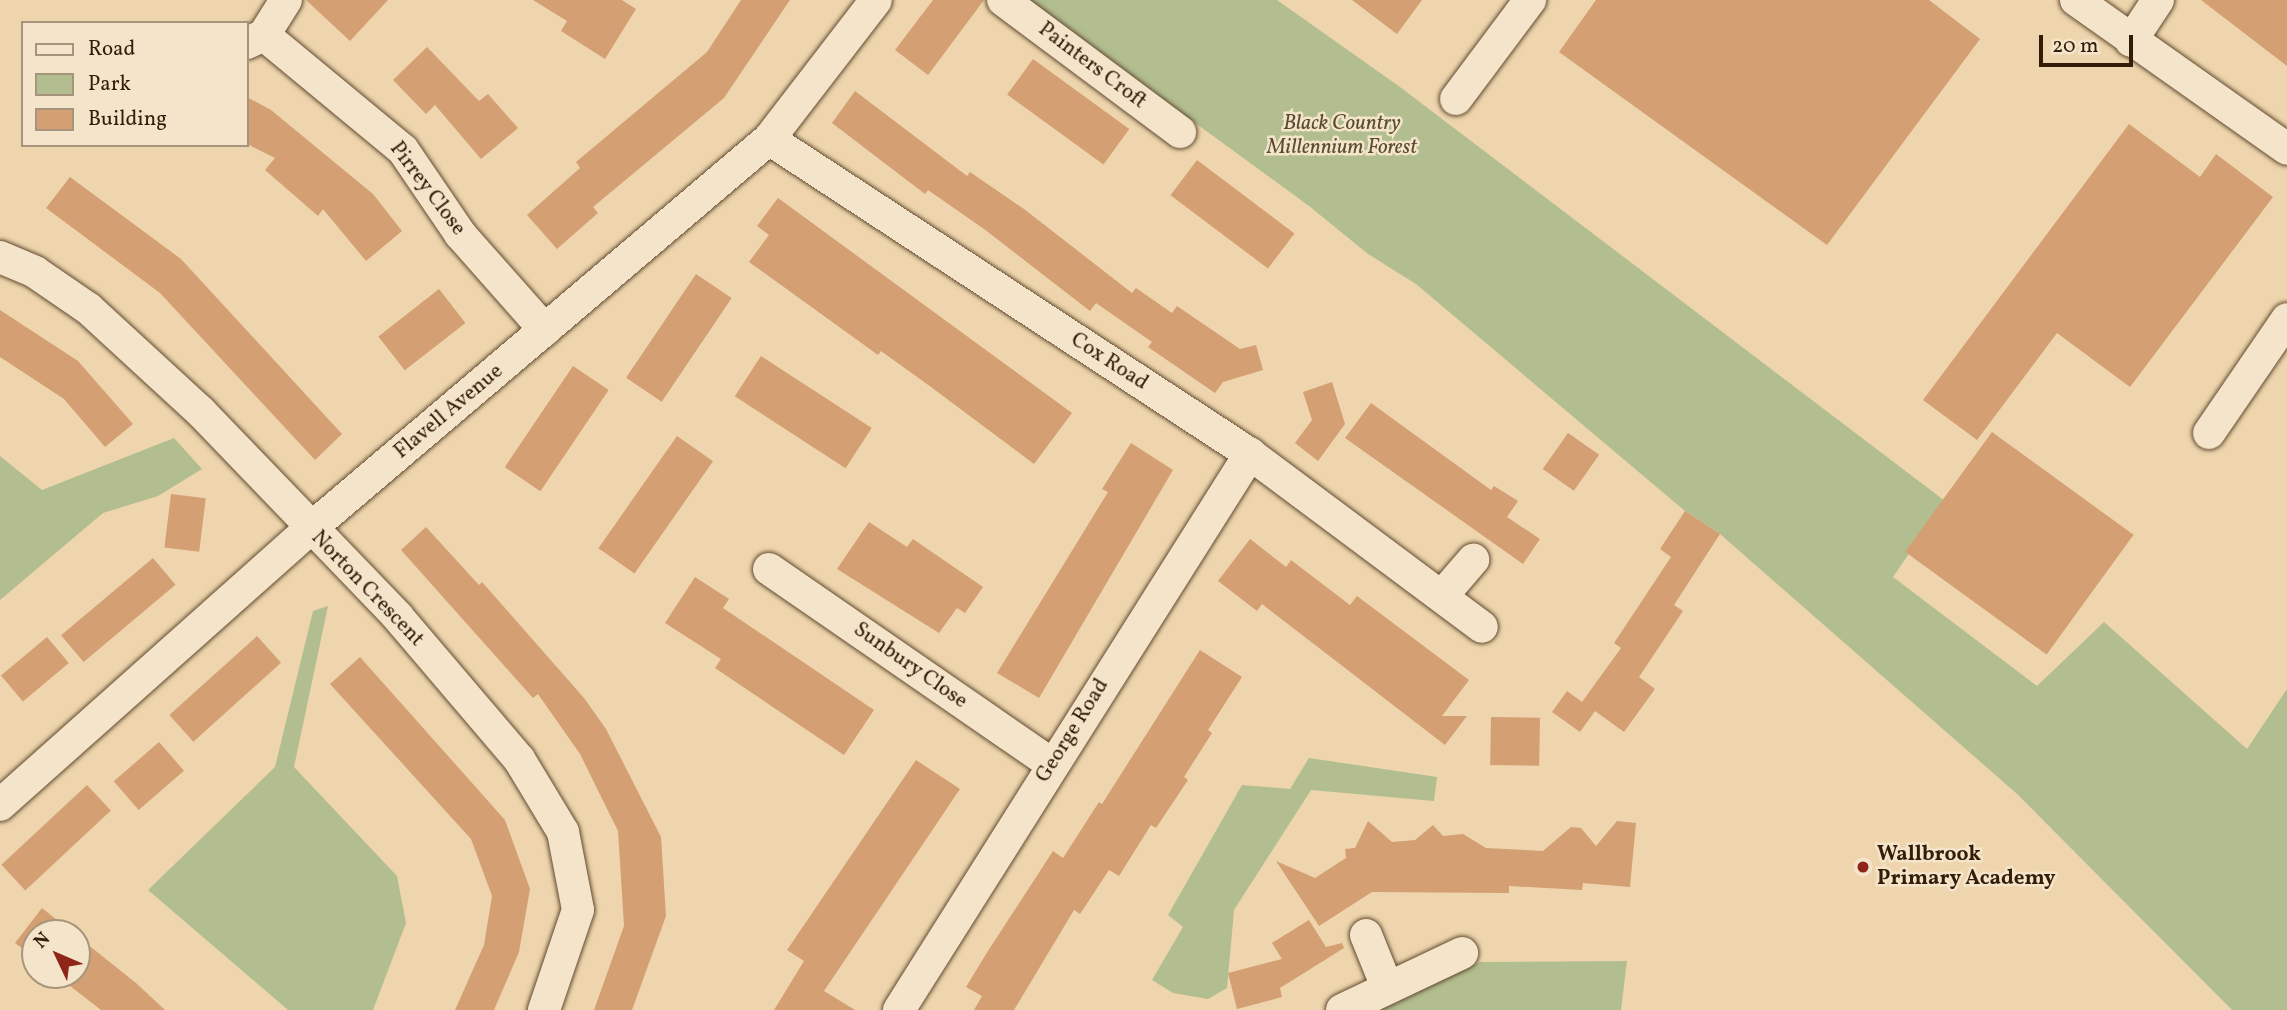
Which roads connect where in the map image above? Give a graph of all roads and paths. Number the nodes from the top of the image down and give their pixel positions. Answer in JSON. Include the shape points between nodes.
{"nodes":[{"id":1,"x":286,"y":0,"type":"edge"},
{"id":2,"x":876,"y":0,"type":"edge"},
{"id":3,"x":1003,"y":0,"type":"edge"},
{"id":4,"x":1530,"y":0,"type":"edge"},
{"id":5,"x":2076,"y":0,"type":"edge"},
{"id":6,"x":2158,"y":0,"type":"edge"},
{"id":7,"x":255,"y":39,"type":"edge"},
{"id":8,"x":2131,"y":41,"type":"junction"},
{"id":9,"x":1456,"y":99,"type":"dead end"},
{"id":10,"x":1180,"y":132,"type":"dead end"},
{"id":11,"x":769,"y":139,"type":"junction"},
{"id":12,"x":2287,"y":149,"type":"edge"},
{"id":13,"x":0,"y":257,"type":"edge"},
{"id":14,"x":2287,"y":319,"type":"edge"},
{"id":15,"x":545,"y":330,"type":"junction"},
{"id":16,"x":2209,"y":433,"type":"dead end"},
{"id":17,"x":1250,"y":454,"type":"junction"},
{"id":18,"x":310,"y":529,"type":"junction"},
{"id":19,"x":1473,"y":560,"type":"dead end"},
{"id":20,"x":769,"y":569,"type":"dead end"},
{"id":21,"x":1442,"y":596,"type":"junction"},
{"id":22,"x":1482,"y":627,"type":"dead end"},
{"id":23,"x":1052,"y":764,"type":"junction"},
{"id":24,"x":0,"y":805,"type":"edge"},
{"id":25,"x":1366,"y":935,"type":"dead end"},
{"id":26,"x":1462,"y":953,"type":"dead end"},
{"id":27,"x":1387,"y":987,"type":"junction"},
{"id":28,"x":544,"y":1010,"type":"edge"},
{"id":29,"x":899,"y":1010,"type":"edge"},
{"id":30,"x":1342,"y":1010,"type":"edge"}],
"edges":[{"from":1,"to":7,"type":"street","name":"Pirrey Close"},
{"from":2,"to":11,"type":"street","name":"Flavell Avenue"},
{"from":3,"to":10,"type":"street","name":"Painters Croft"},
{"from":4,"to":9,"type":"street"},
{"from":5,"to":8,"type":"street"},
{"from":6,"to":8,"type":"street"},
{"from":7,"to":15,"type":"street","name":"Pirrey Close","via":[[403,150],[460,234]]},
{"from":8,"to":12,"type":"street"},
{"from":11,"to":15,"type":"street","name":"Flavell Avenue"},
{"from":11,"to":17,"type":"street","name":"Cox Road"},
{"from":13,"to":18,"type":"street","name":"Norton Crescent","via":[[35,272],[89,309],[201,412]]},
{"from":14,"to":16,"type":"street"},
{"from":15,"to":18,"type":"street","name":"Flavell Avenue"},
{"from":17,"to":21,"type":"street","name":"Cox Road"},
{"from":17,"to":23,"type":"street","name":"George Road"},
{"from":18,"to":24,"type":"street","name":"Flavell Avenue"},
{"from":18,"to":28,"type":"street","name":"Norton Crescent","via":[[398,617],[519,759],[563,832],[578,910]]},
{"from":19,"to":21,"type":"street"},
{"from":20,"to":23,"type":"street","name":"Sunbury Close"},
{"from":21,"to":22,"type":"street","name":"Cox Road"},
{"from":23,"to":29,"type":"street","name":"George Road"},
{"from":25,"to":27,"type":"street"},
{"from":26,"to":27,"type":"street"},
{"from":27,"to":30,"type":"street"}]}
